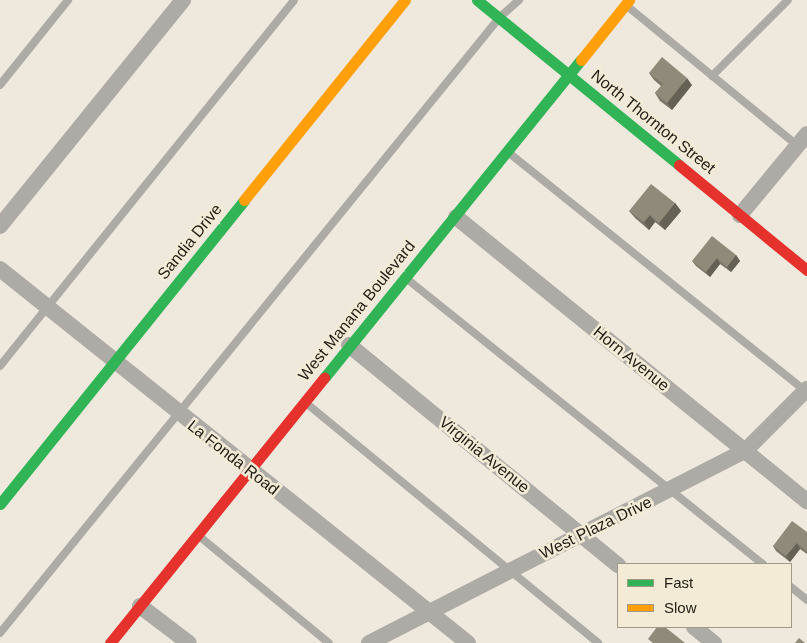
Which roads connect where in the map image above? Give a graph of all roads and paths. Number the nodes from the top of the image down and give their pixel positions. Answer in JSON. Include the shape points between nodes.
{"nodes":[{"id":1,"x":68,"y":0,"type":"edge"},
{"id":2,"x":184,"y":0,"type":"edge"},
{"id":3,"x":294,"y":0,"type":"edge"},
{"id":4,"x":405,"y":0,"type":"edge"},
{"id":5,"x":477,"y":0,"type":"edge"},
{"id":6,"x":519,"y":0,"type":"edge"},
{"id":7,"x":788,"y":0,"type":"edge"},
{"id":8,"x":627,"y":2,"type":"edge"},
{"id":9,"x":499,"y":18,"type":"junction"},
{"id":10,"x":569,"y":74,"type":"junction"},
{"id":11,"x":712,"y":76,"type":"junction"},
{"id":12,"x":0,"y":85,"type":"edge"},
{"id":13,"x":802,"y":140,"type":"edge"},
{"id":14,"x":508,"y":152,"type":"junction"},
{"id":15,"x":740,"y":215,"type":"junction"},
{"id":16,"x":456,"y":217,"type":"junction"},
{"id":17,"x":0,"y":226,"type":"edge"},
{"id":18,"x":806,"y":266,"type":"edge"},
{"id":19,"x":0,"y":269,"type":"edge"},
{"id":20,"x":406,"y":277,"type":"junction"},
{"id":21,"x":47,"y":308,"type":"junction"},
{"id":22,"x":349,"y":345,"type":"junction"},
{"id":23,"x":115,"y":361,"type":"junction"},
{"id":24,"x":0,"y":366,"type":"edge"},
{"id":25,"x":807,"y":391,"type":"edge"},
{"id":26,"x":304,"y":402,"type":"junction"},
{"id":27,"x":178,"y":415,"type":"junction"},
{"id":28,"x":745,"y":451,"type":"junction"},
{"id":29,"x":249,"y":470,"type":"junction"},
{"id":30,"x":672,"y":490,"type":"junction"},
{"id":31,"x":807,"y":501,"type":"edge"},
{"id":32,"x":0,"y":504,"type":"edge"},
{"id":33,"x":197,"y":535,"type":"junction"},
{"id":34,"x":583,"y":536,"type":"junction"},
{"id":35,"x":617,"y":563,"type":"edge"},
{"id":36,"x":762,"y":563,"type":"edge"},
{"id":37,"x":511,"y":572,"type":"junction"},
{"id":38,"x":792,"y":588,"type":"edge"},
{"id":39,"x":807,"y":600,"type":"edge"},
{"id":40,"x":140,"y":606,"type":"junction"},
{"id":41,"x":431,"y":612,"type":"junction"},
{"id":42,"x":695,"y":628,"type":"edge"},
{"id":43,"x":0,"y":633,"type":"edge"},
{"id":44,"x":110,"y":643,"type":"edge"},
{"id":45,"x":189,"y":643,"type":"edge"},
{"id":46,"x":329,"y":643,"type":"edge"},
{"id":47,"x":369,"y":643,"type":"edge"},
{"id":48,"x":468,"y":643,"type":"edge"},
{"id":49,"x":598,"y":643,"type":"edge"},
{"id":50,"x":714,"y":643,"type":"edge"}],
"edges":[{"from":1,"to":12,"type":"lane"},
{"from":2,"to":17,"type":"street"},
{"from":3,"to":21,"type":"lane"},
{"from":4,"to":23,"type":"street","name":"Sandia Drive"},
{"from":5,"to":9,"type":"street","name":"North Thornton Street"},
{"from":6,"to":9,"type":"lane"},
{"from":7,"to":11,"type":"lane"},
{"from":8,"to":10,"type":"street","name":"West Manana Boulevard"},
{"from":8,"to":11,"type":"lane"},
{"from":9,"to":10,"type":"street","name":"North Thornton Street"},
{"from":9,"to":27,"type":"lane"},
{"from":10,"to":14,"type":"street","name":"West Manana Boulevard"},
{"from":10,"to":15,"type":"street","name":"North Thornton Street"},
{"from":11,"to":13,"type":"lane"},
{"from":13,"to":15,"type":"street"},
{"from":14,"to":16,"type":"street","name":"West Manana Boulevard"},
{"from":14,"to":25,"type":"lane"},
{"from":15,"to":18,"type":"street","name":"North Thornton Street"},
{"from":16,"to":20,"type":"street","name":"West Manana Boulevard"},
{"from":16,"to":28,"type":"street","name":"Horn Avenue"},
{"from":19,"to":21,"type":"street","name":"La Fonda Road"},
{"from":20,"to":22,"type":"street","name":"West Manana Boulevard"},
{"from":20,"to":30,"type":"lane"},
{"from":21,"to":23,"type":"street","name":"La Fonda Road"},
{"from":21,"to":24,"type":"lane"},
{"from":22,"to":26,"type":"street","name":"West Manana Boulevard"},
{"from":22,"to":34,"type":"street","name":"Virginia Avenue"},
{"from":23,"to":27,"type":"street","name":"La Fonda Road"},
{"from":23,"to":32,"type":"street","name":"Sandia Drive"},
{"from":25,"to":28,"type":"street","name":"West Plaza Drive"},
{"from":26,"to":29,"type":"street","name":"West Manana Boulevard"},
{"from":26,"to":37,"type":"lane"},
{"from":27,"to":29,"type":"street","name":"La Fonda Road"},
{"from":27,"to":43,"type":"lane"},
{"from":28,"to":30,"type":"street","name":"West Plaza Drive"},
{"from":28,"to":31,"type":"street","name":"Horn Avenue"},
{"from":29,"to":33,"type":"street","name":"West Manana Boulevard"},
{"from":29,"to":41,"type":"street","name":"La Fonda Road"},
{"from":30,"to":34,"type":"street","name":"West Plaza Drive"},
{"from":30,"to":36,"type":"lane"},
{"from":33,"to":40,"type":"street","name":"West Manana Boulevard"},
{"from":33,"to":46,"type":"lane"},
{"from":34,"to":35,"type":"street","name":"Virginia Avenue"},
{"from":34,"to":37,"type":"street","name":"West Plaza Drive"},
{"from":37,"to":41,"type":"street","name":"West Plaza Drive"},
{"from":37,"to":49,"type":"lane"},
{"from":38,"to":39,"type":"lane"},
{"from":40,"to":44,"type":"street","name":"West Manana Boulevard"},
{"from":40,"to":45,"type":"street"},
{"from":41,"to":47,"type":"street","name":"West Plaza Drive"},
{"from":41,"to":48,"type":"street","name":"La Fonda Road"},
{"from":42,"to":50,"type":"street"}]}
